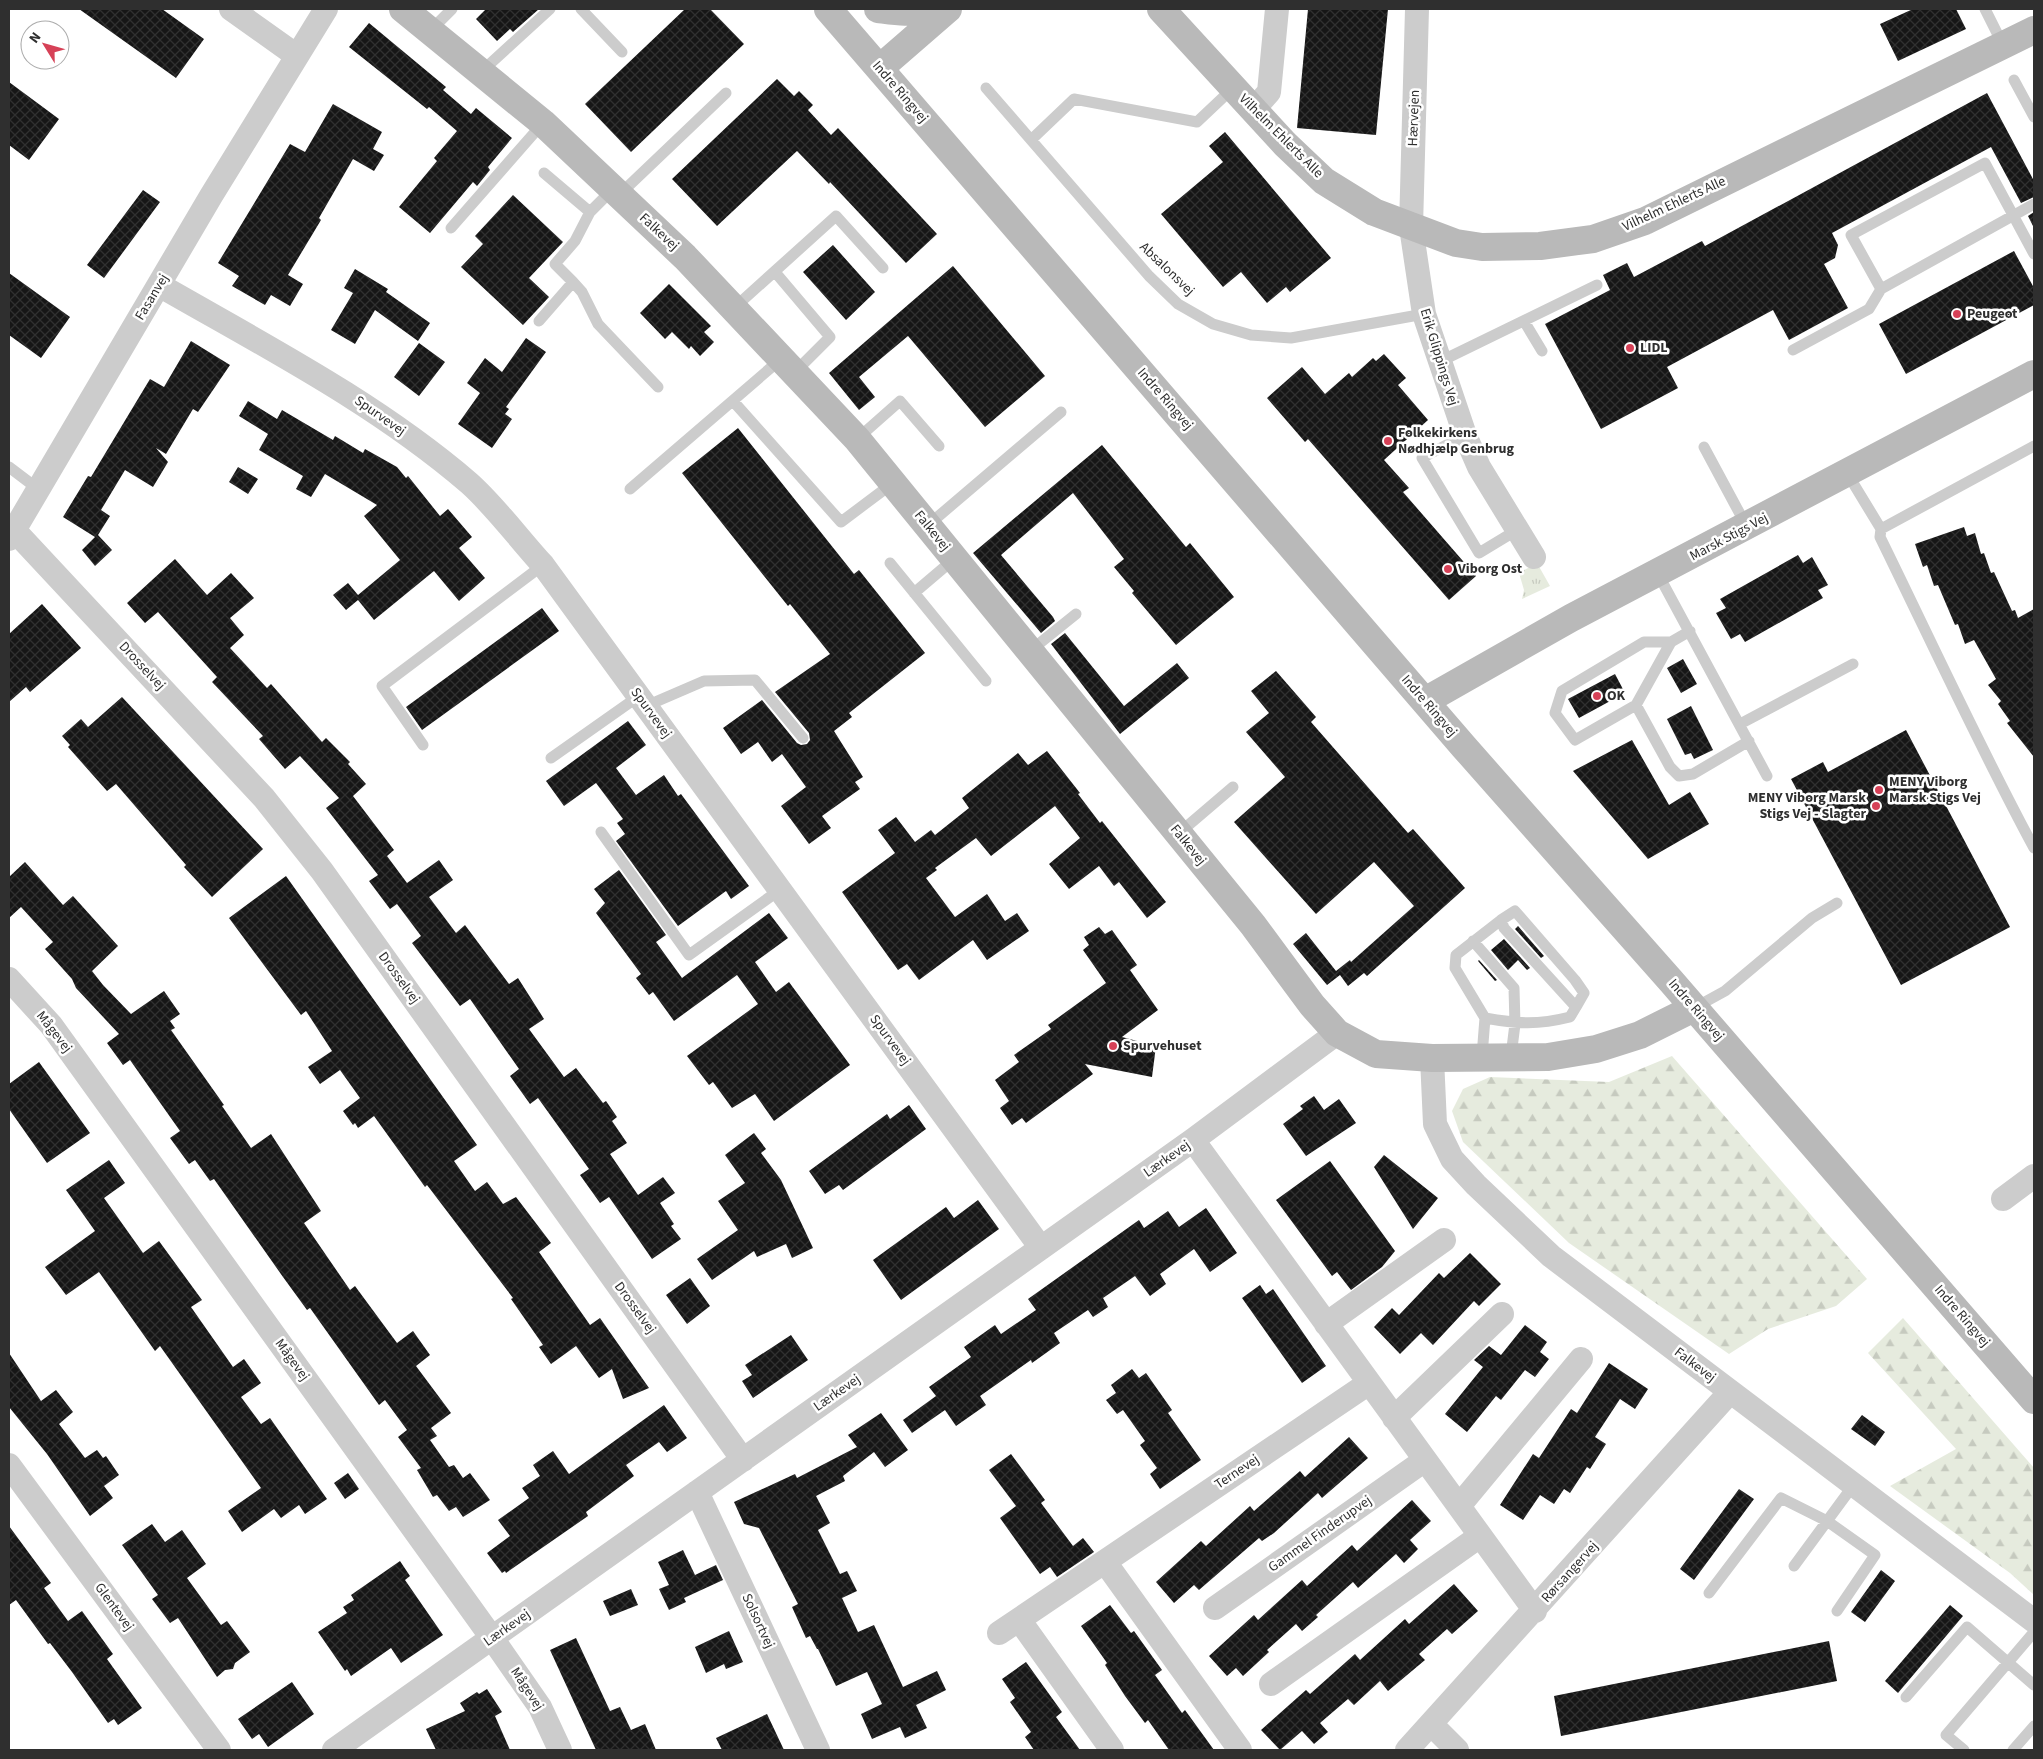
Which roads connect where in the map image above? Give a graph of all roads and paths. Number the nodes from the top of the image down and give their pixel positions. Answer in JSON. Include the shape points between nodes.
{"nodes":[{"id":1,"x":231,"y":9,"type":"edge"},
{"id":2,"x":326,"y":9,"type":"edge"},
{"id":3,"x":403,"y":9,"type":"edge"},
{"id":4,"x":452,"y":9,"type":"edge"},
{"id":5,"x":550,"y":9,"type":"edge"},
{"id":6,"x":581,"y":9,"type":"edge"},
{"id":7,"x":828,"y":9,"type":"edge"},
{"id":8,"x":878,"y":9,"type":"edge"},
{"id":9,"x":926,"y":9,"type":"edge"},
{"id":10,"x":948,"y":9,"type":"edge"},
{"id":11,"x":1161,"y":9,"type":"edge"},
{"id":12,"x":1277,"y":9,"type":"edge"},
{"id":13,"x":1418,"y":9,"type":"edge"},
{"id":14,"x":1985,"y":9,"type":"edge"},
{"id":15,"x":2034,"y":30,"type":"edge"},
{"id":16,"x":430,"y":31,"type":"junction"},
{"id":17,"x":2004,"y":45,"type":"junction"},
{"id":18,"x":622,"y":52,"type":"dead end"},
{"id":19,"x":296,"y":56,"type":"junction"},
{"id":20,"x":880,"y":68,"type":"junction"},
{"id":21,"x":481,"y":72,"type":"junction"},
{"id":22,"x":2014,"y":80,"type":"dead end"},
{"id":23,"x":986,"y":88,"type":"dead end"},
{"id":24,"x":1233,"y":88,"type":"junction"},
{"id":25,"x":726,"y":93,"type":"dead end"},
{"id":26,"x":1253,"y":110,"type":"junction"},
{"id":27,"x":2034,"y":117,"type":"edge"},
{"id":28,"x":543,"y":123,"type":"junction"},
{"id":29,"x":1031,"y":140,"type":"junction"},
{"id":30,"x":544,"y":173,"type":"dead end"},
{"id":31,"x":616,"y":192,"type":"junction"},
{"id":32,"x":2034,"y":204,"type":"edge"},
{"id":33,"x":590,"y":212,"type":"junction"},
{"id":34,"x":2013,"y":216,"type":"junction"},
{"id":35,"x":1411,"y":227,"type":"junction"},
{"id":36,"x":451,"y":228,"type":"dead end"},
{"id":37,"x":2034,"y":254,"type":"edge"},
{"id":38,"x":883,"y":268,"type":"dead end"},
{"id":39,"x":775,"y":272,"type":"junction"},
{"id":40,"x":572,"y":282,"type":"junction"},
{"id":41,"x":159,"y":285,"type":"junction"},
{"id":42,"x":1597,"y":285,"type":"dead end"},
{"id":43,"x":1881,"y":289,"type":"junction"},
{"id":44,"x":734,"y":308,"type":"junction"},
{"id":45,"x":1424,"y":314,"type":"junction"},
{"id":46,"x":539,"y":321,"type":"dead end"},
{"id":47,"x":1524,"y":321,"type":"junction"},
{"id":48,"x":1793,"y":350,"type":"dead end"},
{"id":49,"x":1542,"y":352,"type":"dead end"},
{"id":50,"x":1439,"y":362,"type":"junction"},
{"id":51,"x":788,"y":366,"type":"junction"},
{"id":52,"x":2034,"y":374,"type":"edge"},
{"id":53,"x":658,"y":387,"type":"dead end"},
{"id":54,"x":733,"y":400,"type":"junction"},
{"id":55,"x":1061,"y":412,"type":"dead end"},
{"id":56,"x":1465,"y":435,"type":"junction"},
{"id":57,"x":857,"y":439,"type":"junction"},
{"id":58,"x":939,"y":446,"type":"dead end"},
{"id":59,"x":2034,"y":446,"type":"edge"},
{"id":60,"x":1704,"y":447,"type":"dead end"},
{"id":61,"x":9,"y":467,"type":"edge"},
{"id":62,"x":1847,"y":473,"type":"junction"},
{"id":63,"x":893,"y":483,"type":"junction"},
{"id":64,"x":38,"y":489,"type":"junction"},
{"id":65,"x":630,"y":489,"type":"dead end"},
{"id":66,"x":927,"y":526,"type":"junction"},
{"id":67,"x":1747,"y":527,"type":"junction"},
{"id":68,"x":1517,"y":530,"type":"junction"},
{"id":69,"x":1881,"y":530,"type":"junction"},
{"id":70,"x":12,"y":534,"type":"edge"},
{"id":71,"x":1534,"y":557,"type":"dead end"},
{"id":72,"x":954,"y":559,"type":"junction"},
{"id":73,"x":890,"y":563,"type":"dead end"},
{"id":74,"x":543,"y":565,"type":"junction"},
{"id":75,"x":1658,"y":574,"type":"junction"},
{"id":76,"x":914,"y":593,"type":"junction"},
{"id":77,"x":1076,"y":614,"type":"dead end"},
{"id":78,"x":1690,"y":631,"type":"junction"},
{"id":79,"x":1671,"y":642,"type":"junction"},
{"id":80,"x":1030,"y":651,"type":"junction"},
{"id":81,"x":1853,"y":664,"type":"dead end"},
{"id":82,"x":986,"y":681,"type":"dead end"},
{"id":83,"x":642,"y":701,"type":"junction"},
{"id":84,"x":1425,"y":701,"type":"junction"},
{"id":85,"x":1636,"y":704,"type":"junction"},
{"id":86,"x":1740,"y":724,"type":"junction"},
{"id":87,"x":803,"y":738,"type":"dead end"},
{"id":88,"x":1749,"y":741,"type":"junction"},
{"id":89,"x":423,"y":745,"type":"dead end"},
{"id":90,"x":552,"y":758,"type":"dead end"},
{"id":91,"x":1767,"y":776,"type":"dead end"},
{"id":92,"x":1233,"y":787,"type":"dead end"},
{"id":93,"x":601,"y":832,"type":"dead end"},
{"id":94,"x":1178,"y":834,"type":"junction"},
{"id":95,"x":2034,"y":848,"type":"edge"},
{"id":96,"x":781,"y":889,"type":"junction"},
{"id":97,"x":1837,"y":904,"type":"dead end"},
{"id":98,"x":1501,"y":920,"type":"junction"},
{"id":99,"x":1473,"y":941,"type":"junction"},
{"id":100,"x":9,"y":979,"type":"edge"},
{"id":101,"x":1576,"y":1008,"type":"junction"},
{"id":102,"x":1694,"y":1008,"type":"junction"},
{"id":103,"x":1486,"y":1018,"type":"junction"},
{"id":104,"x":1514,"y":1024,"type":"junction"},
{"id":105,"x":1337,"y":1033,"type":"junction"},
{"id":106,"x":1482,"y":1056,"type":"junction"},
{"id":107,"x":1511,"y":1056,"type":"junction"},
{"id":108,"x":1432,"y":1058,"type":"junction"},
{"id":109,"x":1193,"y":1140,"type":"junction"},
{"id":110,"x":2034,"y":1176,"type":"edge"},
{"id":111,"x":2003,"y":1199,"type":"dead end"},
{"id":112,"x":1444,"y":1240,"type":"dead end"},
{"id":113,"x":1041,"y":1248,"type":"junction"},
{"id":114,"x":1502,"y":1314,"type":"dead end"},
{"id":115,"x":1326,"y":1324,"type":"junction"},
{"id":116,"x":1581,"y":1358,"type":"dead end"},
{"id":117,"x":1369,"y":1383,"type":"junction"},
{"id":118,"x":1730,"y":1392,"type":"junction"},
{"id":119,"x":2034,"y":1400,"type":"edge"},
{"id":120,"x":1394,"y":1418,"type":"junction"},
{"id":121,"x":743,"y":1460,"type":"junction"},
{"id":122,"x":1425,"y":1460,"type":"junction"},
{"id":123,"x":9,"y":1465,"type":"edge"},
{"id":124,"x":1855,"y":1483,"type":"junction"},
{"id":125,"x":698,"y":1492,"type":"junction"},
{"id":126,"x":1459,"y":1506,"type":"junction"},
{"id":127,"x":1827,"y":1521,"type":"junction"},
{"id":128,"x":1480,"y":1536,"type":"junction"},
{"id":129,"x":1105,"y":1562,"type":"junction"},
{"id":130,"x":1794,"y":1566,"type":"dead end"},
{"id":131,"x":1710,"y":1593,"type":"dead end"},
{"id":132,"x":1215,"y":1608,"type":"dead end"},
{"id":133,"x":1535,"y":1611,"type":"junction"},
{"id":134,"x":1837,"y":1611,"type":"dead end"},
{"id":135,"x":1020,"y":1621,"type":"junction"},
{"id":136,"x":2034,"y":1621,"type":"edge"},
{"id":137,"x":2034,"y":1632,"type":"edge"},
{"id":138,"x":999,"y":1633,"type":"dead end"},
{"id":139,"x":492,"y":1638,"type":"junction"},
{"id":140,"x":2008,"y":1663,"type":"junction"},
{"id":141,"x":1271,"y":1684,"type":"dead end"},
{"id":142,"x":2034,"y":1685,"type":"edge"},
{"id":143,"x":1906,"y":1697,"type":"dead end"},
{"id":144,"x":1431,"y":1724,"type":"junction"},
{"id":145,"x":2034,"y":1726,"type":"edge"},
{"id":146,"x":219,"y":1750,"type":"edge"},
{"id":147,"x":334,"y":1750,"type":"edge"},
{"id":148,"x":560,"y":1750,"type":"edge"},
{"id":149,"x":818,"y":1750,"type":"edge"},
{"id":150,"x":1112,"y":1750,"type":"edge"},
{"id":151,"x":1240,"y":1750,"type":"edge"},
{"id":152,"x":1408,"y":1750,"type":"edge"},
{"id":153,"x":1457,"y":1750,"type":"edge"},
{"id":154,"x":1964,"y":1750,"type":"edge"},
{"id":155,"x":2013,"y":1750,"type":"edge"}],
"edges":[{"from":1,"to":19,"type":"street"},
{"from":2,"to":19,"type":"street","name":"Fasanvej"},
{"from":3,"to":16,"type":"street","name":"Falkevej"},
{"from":4,"to":16,"type":"lane"},
{"from":5,"to":21,"type":"lane"},
{"from":6,"to":18,"type":"lane"},
{"from":7,"to":20,"type":"street","name":"Indre Ringvej"},
{"from":8,"to":9,"type":"street","via":[[895,12]]},
{"from":10,"to":20,"type":"street"},
{"from":11,"to":24,"type":"street","name":"Vilhelm Ehlerts Alle"},
{"from":12,"to":26,"type":"street","via":[[1269,92]]},
{"from":13,"to":35,"type":"street","name":"Hærvejen"},
{"from":14,"to":17,"type":"lane"},
{"from":15,"to":17,"type":"street","name":"Vilhelm Ehlerts Alle"},
{"from":16,"to":21,"type":"street","name":"Falkevej"},
{"from":17,"to":35,"type":"street","name":"Vilhelm Ehlerts Alle","via":[[1645,220],[1593,239],[1540,246],[1482,247],[1456,243]]},
{"from":19,"to":41,"type":"street","name":"Fasanvej"},
{"from":20,"to":84,"type":"street","name":"Indre Ringvej"},
{"from":21,"to":28,"type":"street","name":"Falkevej"},
{"from":22,"to":27,"type":"lane"},
{"from":23,"to":29,"type":"lane","name":"Absalonsvej"},
{"from":24,"to":26,"type":"street","name":"Vilhelm Ehlerts Alle"},
{"from":24,"to":29,"type":"lane","via":[[1197,122],[1074,99]]},
{"from":25,"to":31,"type":"lane"},
{"from":26,"to":35,"type":"street","name":"Vilhelm Ehlerts Alle","via":[[1324,181],[1374,212]]},
{"from":28,"to":31,"type":"street","name":"Falkevej"},
{"from":28,"to":36,"type":"lane"},
{"from":29,"to":45,"type":"lane","name":"Absalonsvej","via":[[1149,276],[1178,304],[1213,324],[1251,335],[1290,338]]},
{"from":30,"to":33,"type":"lane"},
{"from":31,"to":33,"type":"lane"},
{"from":31,"to":44,"type":"street","name":"Falkevej"},
{"from":32,"to":34,"type":"lane"},
{"from":33,"to":40,"type":"lane","via":[[575,242],[554,264]]},
{"from":34,"to":37,"type":"lane"},
{"from":34,"to":43,"type":"lane"},
{"from":34,"to":43,"type":"lane","via":[[1985,162],[1851,235]]},
{"from":35,"to":45,"type":"street","name":"Erik Glippings Vej"},
{"from":38,"to":39,"type":"lane","via":[[836,216]]},
{"from":39,"to":44,"type":"lane"},
{"from":39,"to":51,"type":"lane","via":[[830,337]]},
{"from":40,"to":46,"type":"lane"},
{"from":40,"to":53,"type":"lane","via":[[582,292],[598,324]]},
{"from":41,"to":64,"type":"street","name":"Fasanvej"},
{"from":41,"to":74,"type":"street","name":"Spurvevej","via":[[359,401],[418,442],[471,485]]},
{"from":42,"to":47,"type":"lane"},
{"from":43,"to":48,"type":"lane","via":[[1869,309]]},
{"from":44,"to":51,"type":"street","name":"Falkevej"},
{"from":45,"to":50,"type":"street","name":"Erik Glippings Vej"},
{"from":47,"to":49,"type":"lane"},
{"from":47,"to":50,"type":"lane"},
{"from":50,"to":56,"type":"street","name":"Erik Glippings Vej"},
{"from":51,"to":54,"type":"lane"},
{"from":51,"to":57,"type":"street","name":"Falkevej"},
{"from":52,"to":62,"type":"street","name":"Marsk Stigs Vej"},
{"from":54,"to":63,"type":"lane","via":[[841,522]]},
{"from":54,"to":65,"type":"lane"},
{"from":55,"to":66,"type":"lane"},
{"from":56,"to":68,"type":"street","name":"Erik Glippings Vej","via":[[1479,467]]},
{"from":56,"to":68,"type":"lane","via":[[1422,458],[1479,553]]},
{"from":57,"to":58,"type":"lane","via":[[900,401]]},
{"from":57,"to":63,"type":"street","name":"Falkevej"},
{"from":59,"to":69,"type":"lane"},
{"from":60,"to":67,"type":"lane"},
{"from":61,"to":64,"type":"lane"},
{"from":62,"to":67,"type":"street","name":"Marsk Stigs Vej"},
{"from":62,"to":69,"type":"lane"},
{"from":63,"to":66,"type":"street","name":"Falkevej"},
{"from":64,"to":70,"type":"street","name":"Fasanvej"},
{"from":66,"to":72,"type":"street","name":"Falkevej"},
{"from":67,"to":75,"type":"street","name":"Marsk Stigs Vej"},
{"from":68,"to":71,"type":"street","name":"Erik Glippings Vej"},
{"from":69,"to":95,"type":"lane","via":[[1880,537],[1936,649],[1954,694]]},
{"from":70,"to":121,"type":"street","name":"Drosselvej","via":[[264,798],[322,871]]},
{"from":72,"to":76,"type":"lane"},
{"from":72,"to":80,"type":"street","name":"Falkevej"},
{"from":73,"to":76,"type":"lane"},
{"from":74,"to":83,"type":"street","name":"Spurvevej"},
{"from":74,"to":89,"type":"lane","via":[[382,686]]},
{"from":75,"to":78,"type":"lane"},
{"from":75,"to":84,"type":"street","name":"Marsk Stigs Vej","via":[[1571,618]]},
{"from":76,"to":82,"type":"lane"},
{"from":77,"to":80,"type":"lane"},
{"from":78,"to":79,"type":"lane"},
{"from":78,"to":86,"type":"lane"},
{"from":79,"to":85,"type":"lane"},
{"from":79,"to":85,"type":"lane","via":[[1644,642],[1570,686],[1562,691],[1555,713],[1575,740]]},
{"from":80,"to":94,"type":"street","name":"Falkevej"},
{"from":81,"to":86,"type":"lane"},
{"from":83,"to":87,"type":"lane","via":[[704,681],[755,680]]},
{"from":83,"to":90,"type":"lane"},
{"from":83,"to":96,"type":"street","name":"Spurvevej"},
{"from":84,"to":102,"type":"street","name":"Indre Ringvej"},
{"from":85,"to":88,"type":"lane","via":[[1670,767],[1679,776],[1693,774]]},
{"from":86,"to":88,"type":"lane"},
{"from":88,"to":91,"type":"lane"},
{"from":92,"to":94,"type":"lane"},
{"from":93,"to":96,"type":"lane","via":[[690,956]]},
{"from":94,"to":105,"type":"street","name":"Falkevej"},
{"from":96,"to":113,"type":"street","name":"Spurvevej"},
{"from":97,"to":102,"type":"lane","via":[[1812,918],[1725,991]]},
{"from":98,"to":99,"type":"lane"},
{"from":98,"to":101,"type":"lane","via":[[1504,928]]},
{"from":98,"to":101,"type":"lane","via":[[1515,911],[1575,980],[1584,993]]},
{"from":99,"to":103,"type":"lane","via":[[1456,955],[1455,968]]},
{"from":99,"to":104,"type":"lane","via":[[1514,988]]},
{"from":100,"to":139,"type":"street","name":"Mågevej","via":[[51,1025]]},
{"from":101,"to":104,"type":"lane","via":[[1570,1017],[1543,1024]]},
{"from":102,"to":107,"type":"street","name":"Falkevej","via":[[1640,1035],[1596,1049],[1548,1057]]},
{"from":102,"to":119,"type":"street","name":"Indre Ringvej"},
{"from":103,"to":104,"type":"lane"},
{"from":103,"to":106,"type":"lane"},
{"from":104,"to":107,"type":"lane"},
{"from":105,"to":108,"type":"street","name":"Falkevej","via":[[1376,1054]]},
{"from":105,"to":109,"type":"street","name":"Lærkevej"},
{"from":106,"to":107,"type":"street","name":"Falkevej"},
{"from":106,"to":108,"type":"street","name":"Falkevej"},
{"from":108,"to":118,"type":"street","name":"Falkevej","via":[[1435,1124],[1452,1160],[1551,1256]]},
{"from":109,"to":113,"type":"street","name":"Lærkevej"},
{"from":109,"to":115,"type":"street"},
{"from":110,"to":111,"type":"street"},
{"from":112,"to":115,"type":"street"},
{"from":113,"to":121,"type":"street","name":"Lærkevej"},
{"from":114,"to":120,"type":"street"},
{"from":115,"to":117,"type":"street"},
{"from":116,"to":126,"type":"street"},
{"from":117,"to":120,"type":"street"},
{"from":117,"to":129,"type":"street","name":"Ternevej"},
{"from":118,"to":124,"type":"street","name":"Falkevej"},
{"from":118,"to":133,"type":"street","name":"Rørsangervej"},
{"from":120,"to":122,"type":"street"},
{"from":121,"to":125,"type":"street","name":"Lærkevej"},
{"from":122,"to":126,"type":"street"},
{"from":122,"to":132,"type":"street","name":"Gammel Finderupvej"},
{"from":123,"to":146,"type":"street","name":"Glentevej"},
{"from":124,"to":127,"type":"lane"},
{"from":124,"to":136,"type":"street","name":"Falkevej"},
{"from":125,"to":139,"type":"street","name":"Lærkevej"},
{"from":125,"to":149,"type":"street","name":"Solsortvej"},
{"from":126,"to":128,"type":"street"},
{"from":127,"to":130,"type":"lane"},
{"from":127,"to":131,"type":"lane","via":[[1781,1498]]},
{"from":127,"to":134,"type":"lane","via":[[1875,1555]]},
{"from":128,"to":133,"type":"street"},
{"from":128,"to":141,"type":"street"},
{"from":129,"to":135,"type":"street","name":"Ternevej"},
{"from":129,"to":151,"type":"street"},
{"from":133,"to":144,"type":"street","name":"Rørsangervej"},
{"from":135,"to":138,"type":"street","name":"Ternevej"},
{"from":135,"to":150,"type":"street"},
{"from":137,"to":140,"type":"lane"},
{"from":139,"to":147,"type":"street","name":"Lærkevej"},
{"from":139,"to":148,"type":"street","name":"Mågevej","via":[[540,1707]]},
{"from":140,"to":142,"type":"lane"},
{"from":140,"to":143,"type":"lane","via":[[1966,1627]]},
{"from":140,"to":154,"type":"lane","via":[[1946,1735]]},
{"from":144,"to":152,"type":"street","name":"Rørsangervej"},
{"from":144,"to":153,"type":"street"},
{"from":145,"to":155,"type":"lane"}]}
